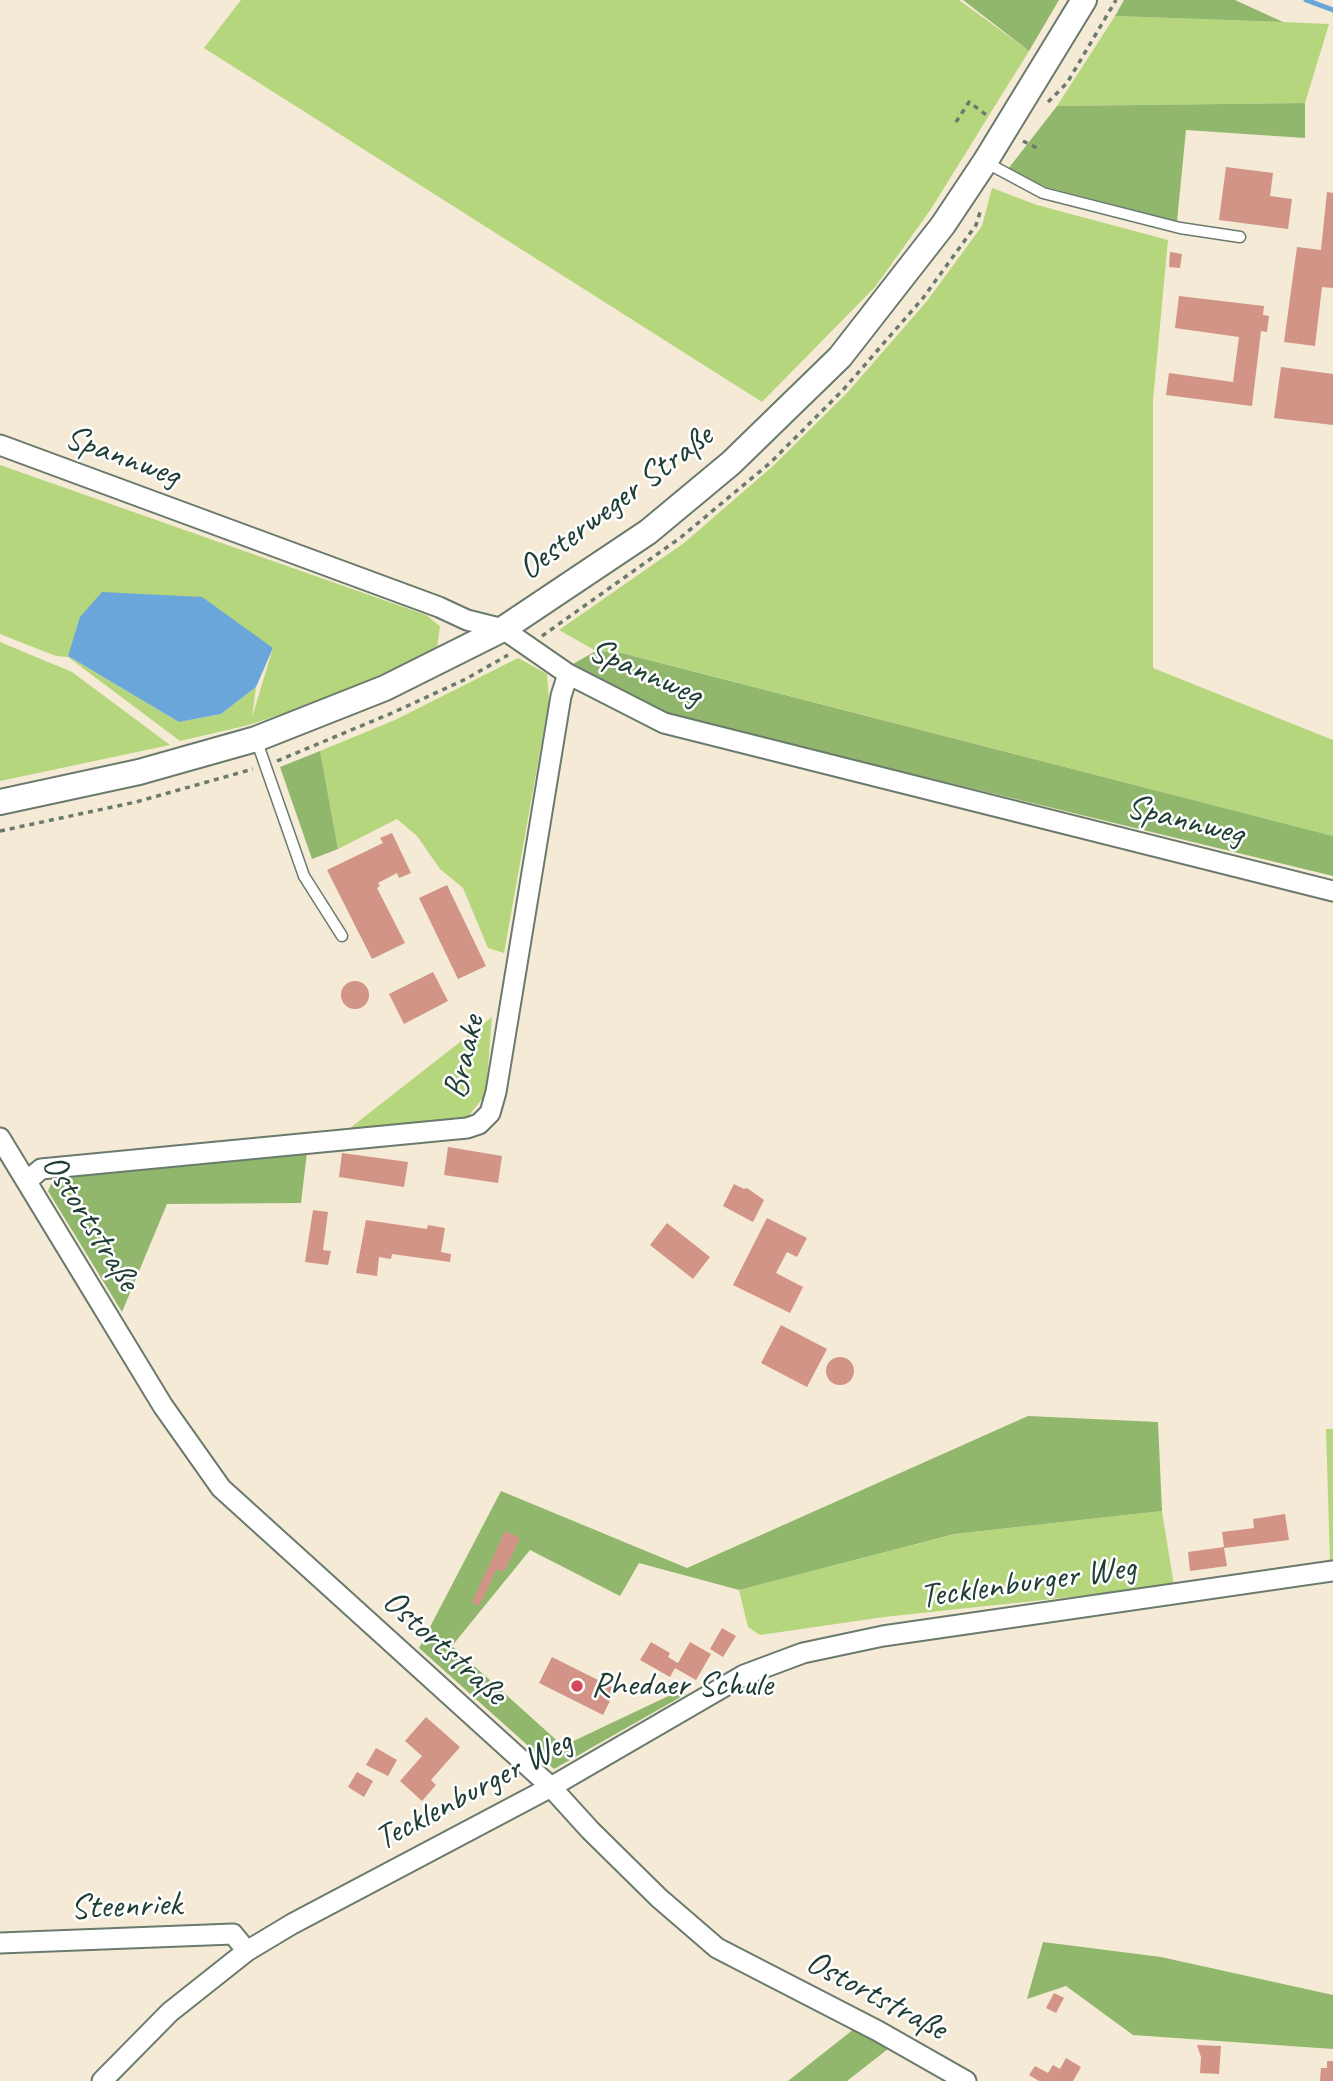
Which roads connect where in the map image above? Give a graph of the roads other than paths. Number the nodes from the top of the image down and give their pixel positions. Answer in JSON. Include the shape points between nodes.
{"nodes":[{"id":1,"x":1084,"y":0,"type":"edge"},
{"id":2,"x":985,"y":162,"type":"junction"},
{"id":3,"x":1240,"y":237,"type":"dead end"},
{"id":4,"x":0,"y":445,"type":"edge"},
{"id":5,"x":503,"y":629,"type":"junction"},
{"id":6,"x":568,"y":674,"type":"junction"},
{"id":7,"x":256,"y":739,"type":"junction"},
{"id":8,"x":0,"y":802,"type":"edge"},
{"id":9,"x":1333,"y":891,"type":"edge"},
{"id":10,"x":342,"y":936,"type":"dead end"},
{"id":11,"x":0,"y":1138,"type":"edge"},
{"id":12,"x":27,"y":1181,"type":"junction"},
{"id":13,"x":1333,"y":1571,"type":"edge"},
{"id":14,"x":551,"y":1787,"type":"junction"},
{"id":15,"x":0,"y":1943,"type":"edge"},
{"id":16,"x":247,"y":1951,"type":"junction"},
{"id":17,"x":102,"y":2081,"type":"edge"},
{"id":18,"x":966,"y":2081,"type":"edge"}],
"edges":[{"from":1,"to":2,"type":"street","name":"Oesterweger Straße"},
{"from":2,"to":3,"type":"lane","via":[[1043,193],[1180,228]]},
{"from":2,"to":5,"type":"street","name":"Oesterweger Straße","via":[[891,294],[839,357],[775,422],[666,518]]},
{"from":4,"to":5,"type":"street","name":"Spannweg","via":[[467,620]]},
{"from":5,"to":6,"type":"street","name":"Spannweg"},
{"from":5,"to":7,"type":"street","name":"Oesterweger Straße","via":[[385,688]]},
{"from":6,"to":9,"type":"street","name":"Spannweg","via":[[664,723]]},
{"from":6,"to":12,"type":"street","name":"Braake","via":[[558,709],[496,1092],[490,1113],[480,1124],[41,1169]]},
{"from":7,"to":8,"type":"street","name":"Oesterweger Straße","via":[[139,772]]},
{"from":7,"to":10,"type":"lane","via":[[304,876]]},
{"from":11,"to":12,"type":"street","name":"Ostortstraße"},
{"from":12,"to":14,"type":"street","name":"Ostortstraße","via":[[163,1406],[221,1489]]},
{"from":13,"to":14,"type":"street","name":"Tecklenburger Weg","via":[[883,1636],[803,1653],[744,1675]]},
{"from":14,"to":16,"type":"street","name":"Tecklenburger Weg"},
{"from":14,"to":18,"type":"street","name":"Ostortstraße","via":[[659,1898],[717,1948]]},
{"from":15,"to":16,"type":"street","name":"Steenriek","via":[[233,1934]]},
{"from":16,"to":17,"type":"street","name":"Tecklenburger Weg","via":[[170,2012]]}]}
